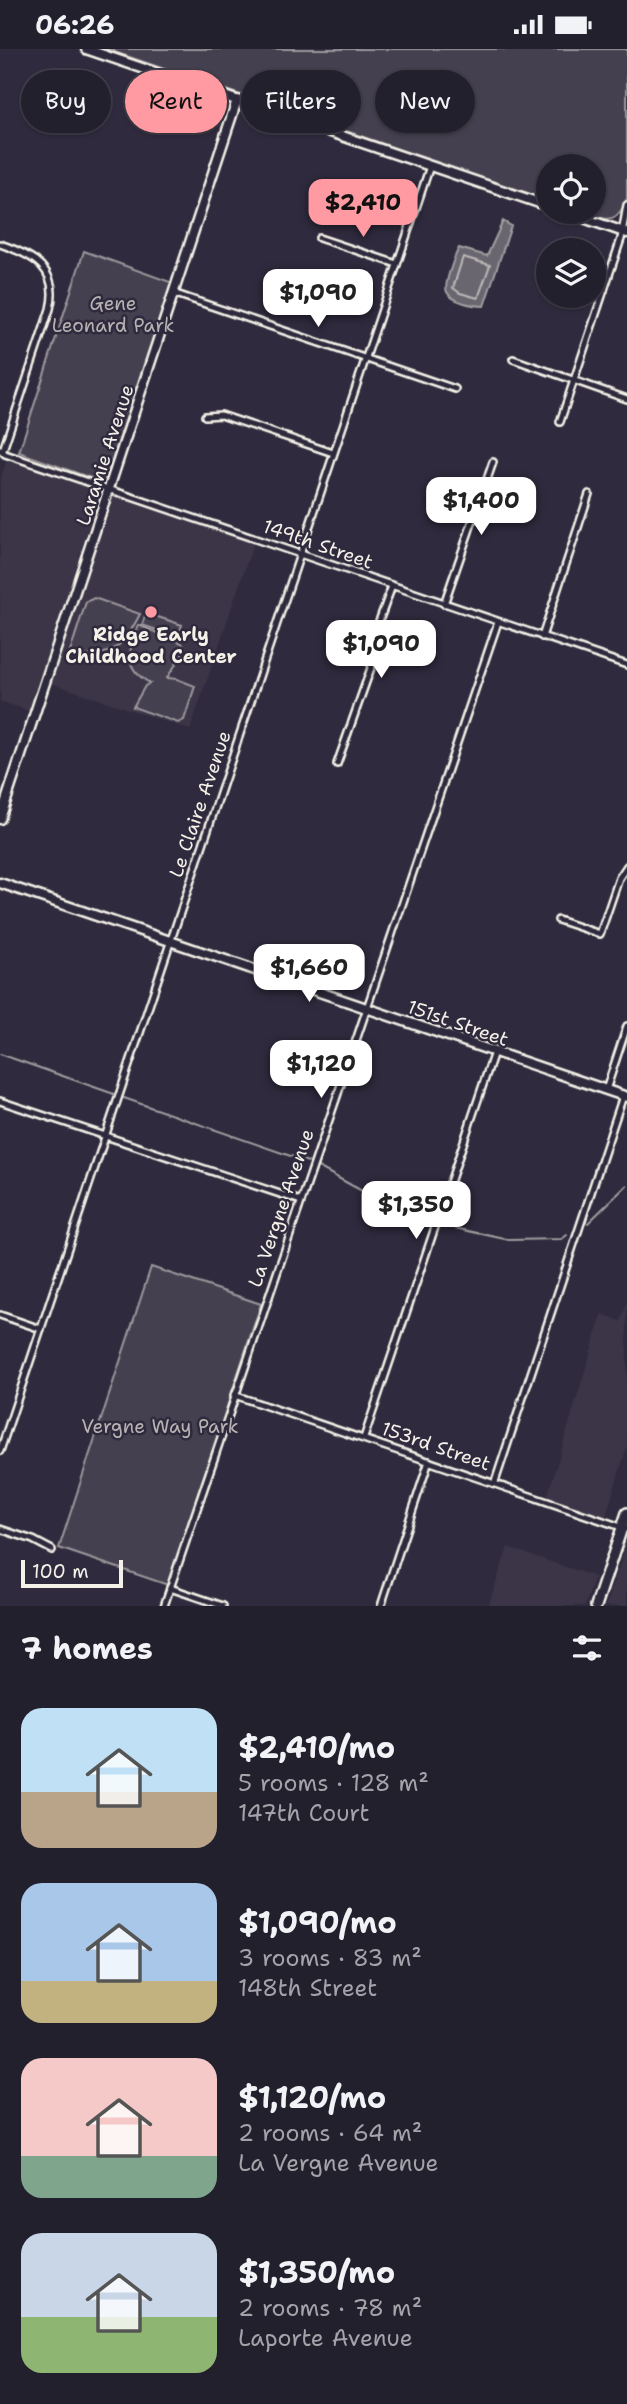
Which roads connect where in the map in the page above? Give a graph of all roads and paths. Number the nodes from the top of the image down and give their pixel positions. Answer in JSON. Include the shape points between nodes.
{"nodes":[{"id":1,"x":86,"y":49,"type":"edge"},
{"id":2,"x":237,"y":100,"type":"junction"},
{"id":3,"x":430,"y":166,"type":"junction"},
{"id":4,"x":536,"y":202,"type":"edge"},
{"id":5,"x":627,"y":205,"type":"edge"},
{"id":6,"x":601,"y":224,"type":"edge"},
{"id":7,"x":624,"y":232,"type":"edge"},
{"id":8,"x":319,"y":238,"type":"dead end"},
{"id":9,"x":0,"y":244,"type":"edge"},
{"id":10,"x":397,"y":264,"type":"junction"},
{"id":11,"x":606,"y":284,"type":"edge"},
{"id":12,"x":173,"y":293,"type":"junction"},
{"id":13,"x":598,"y":308,"type":"edge"},
{"id":14,"x":366,"y":358,"type":"junction"},
{"id":15,"x":513,"y":359,"type":"dead end"},
{"id":16,"x":574,"y":380,"type":"junction"},
{"id":17,"x":455,"y":389,"type":"dead end"},
{"id":18,"x":627,"y":398,"type":"edge"},
{"id":19,"x":205,"y":416,"type":"dead end"},
{"id":20,"x":560,"y":422,"type":"dead end"},
{"id":21,"x":1,"y":450,"type":"edge"},
{"id":22,"x":333,"y":453,"type":"junction"},
{"id":23,"x":493,"y":462,"type":"dead end"},
{"id":24,"x":110,"y":490,"type":"junction"},
{"id":25,"x":589,"y":494,"type":"dead end"},
{"id":26,"x":300,"y":554,"type":"junction"},
{"id":27,"x":392,"y":586,"type":"junction"},
{"id":28,"x":444,"y":604,"type":"junction"},
{"id":29,"x":498,"y":622,"type":"junction"},
{"id":30,"x":542,"y":637,"type":"junction"},
{"id":31,"x":627,"y":665,"type":"edge"},
{"id":32,"x":337,"y":764,"type":"dead end"},
{"id":33,"x":0,"y":819,"type":"edge"},
{"id":34,"x":627,"y":866,"type":"edge"},
{"id":35,"x":0,"y":883,"type":"edge"},
{"id":36,"x":558,"y":920,"type":"dead end"},
{"id":37,"x":171,"y":941,"type":"junction"},
{"id":38,"x":365,"y":1008,"type":"junction"},
{"id":39,"x":627,"y":1026,"type":"edge"},
{"id":40,"x":494,"y":1052,"type":"junction"},
{"id":41,"x":606,"y":1090,"type":"junction"},
{"id":42,"x":625,"y":1096,"type":"edge"},
{"id":43,"x":0,"y":1101,"type":"edge"},
{"id":44,"x":105,"y":1138,"type":"junction"},
{"id":45,"x":301,"y":1201,"type":"junction"},
{"id":46,"x":0,"y":1315,"type":"edge"},
{"id":47,"x":41,"y":1329,"type":"junction"},
{"id":48,"x":234,"y":1395,"type":"junction"},
{"id":49,"x":364,"y":1438,"type":"junction"},
{"id":50,"x":0,"y":1451,"type":"edge"},
{"id":51,"x":429,"y":1461,"type":"junction"},
{"id":52,"x":495,"y":1482,"type":"junction"},
{"id":53,"x":627,"y":1513,"type":"edge"},
{"id":54,"x":0,"y":1528,"type":"edge"},
{"id":55,"x":625,"y":1528,"type":"edge"},
{"id":56,"x":52,"y":1551,"type":"dead end"},
{"id":57,"x":170,"y":1588,"type":"junction"},
{"id":58,"x":164,"y":1606,"type":"edge"},
{"id":59,"x":223,"y":1606,"type":"edge"},
{"id":60,"x":381,"y":1606,"type":"edge"},
{"id":61,"x":596,"y":1606,"type":"edge"}],
"edges":[{"from":1,"to":2,"type":"street"},
{"from":2,"to":3,"type":"street"},
{"from":2,"to":12,"type":"street","name":"Laramie Avenue"},
{"from":3,"to":4,"type":"street"},
{"from":3,"to":10,"type":"street","name":"Le Claire Avenue"},
{"from":5,"to":7,"type":"street"},
{"from":6,"to":7,"type":"street"},
{"from":7,"to":11,"type":"street"},
{"from":8,"to":10,"type":"street"},
{"from":9,"to":21,"type":"street","via":[[38,261],[49,277],[52,294]]},
{"from":10,"to":14,"type":"street","name":"Le Claire Avenue"},
{"from":12,"to":14,"type":"street"},
{"from":12,"to":24,"type":"street","name":"Laramie Avenue"},
{"from":13,"to":16,"type":"street"},
{"from":14,"to":17,"type":"street"},
{"from":14,"to":22,"type":"street","name":"Le Claire Avenue"},
{"from":15,"to":16,"type":"street"},
{"from":16,"to":18,"type":"street"},
{"from":16,"to":20,"type":"street"},
{"from":19,"to":22,"type":"street","via":[[221,415]]},
{"from":21,"to":24,"type":"street","name":"149th Street"},
{"from":22,"to":26,"type":"street","name":"Le Claire Avenue"},
{"from":23,"to":28,"type":"street"},
{"from":24,"to":26,"type":"street","name":"149th Street"},
{"from":24,"to":33,"type":"street","name":"Laramie Avenue"},
{"from":25,"to":30,"type":"street"},
{"from":26,"to":27,"type":"street","name":"149th Street"},
{"from":26,"to":37,"type":"street","name":"Le Claire Avenue"},
{"from":27,"to":28,"type":"street","name":"149th Street"},
{"from":27,"to":32,"type":"street","via":[[378,624],[377,651]]},
{"from":28,"to":29,"type":"street","name":"149th Street"},
{"from":29,"to":30,"type":"street","name":"149th Street"},
{"from":29,"to":38,"type":"street","name":"La Vergne Avenue"},
{"from":30,"to":31,"type":"street","name":"149th Street"},
{"from":34,"to":36,"type":"street","via":[[600,934]]},
{"from":35,"to":37,"type":"street","name":"151st Street"},
{"from":37,"to":38,"type":"street","name":"151st Street"},
{"from":37,"to":44,"type":"street","name":"Le Claire Avenue"},
{"from":38,"to":40,"type":"street","name":"151st Street"},
{"from":38,"to":45,"type":"street","name":"La Vergne Avenue"},
{"from":39,"to":41,"type":"street"},
{"from":40,"to":41,"type":"street","name":"151st Street"},
{"from":40,"to":49,"type":"street"},
{"from":41,"to":42,"type":"street","name":"151st Street"},
{"from":42,"to":52,"type":"street"},
{"from":43,"to":44,"type":"street"},
{"from":44,"to":45,"type":"street"},
{"from":44,"to":47,"type":"street","name":"Le Claire Avenue"},
{"from":45,"to":48,"type":"street","name":"La Vergne Avenue"},
{"from":46,"to":47,"type":"street"},
{"from":47,"to":50,"type":"street","name":"Le Claire Avenue"},
{"from":48,"to":49,"type":"street","name":"153rd Street"},
{"from":48,"to":57,"type":"street","name":"La Vergne Avenue"},
{"from":49,"to":51,"type":"street","name":"153rd Street"},
{"from":51,"to":52,"type":"street","name":"153rd Street"},
{"from":51,"to":60,"type":"street"},
{"from":52,"to":55,"type":"street","name":"153rd Street"},
{"from":53,"to":55,"type":"main road"},
{"from":54,"to":56,"type":"street"},
{"from":55,"to":61,"type":"main road"},
{"from":57,"to":58,"type":"street","name":"La Vergne Avenue"},
{"from":57,"to":59,"type":"street"}]}
